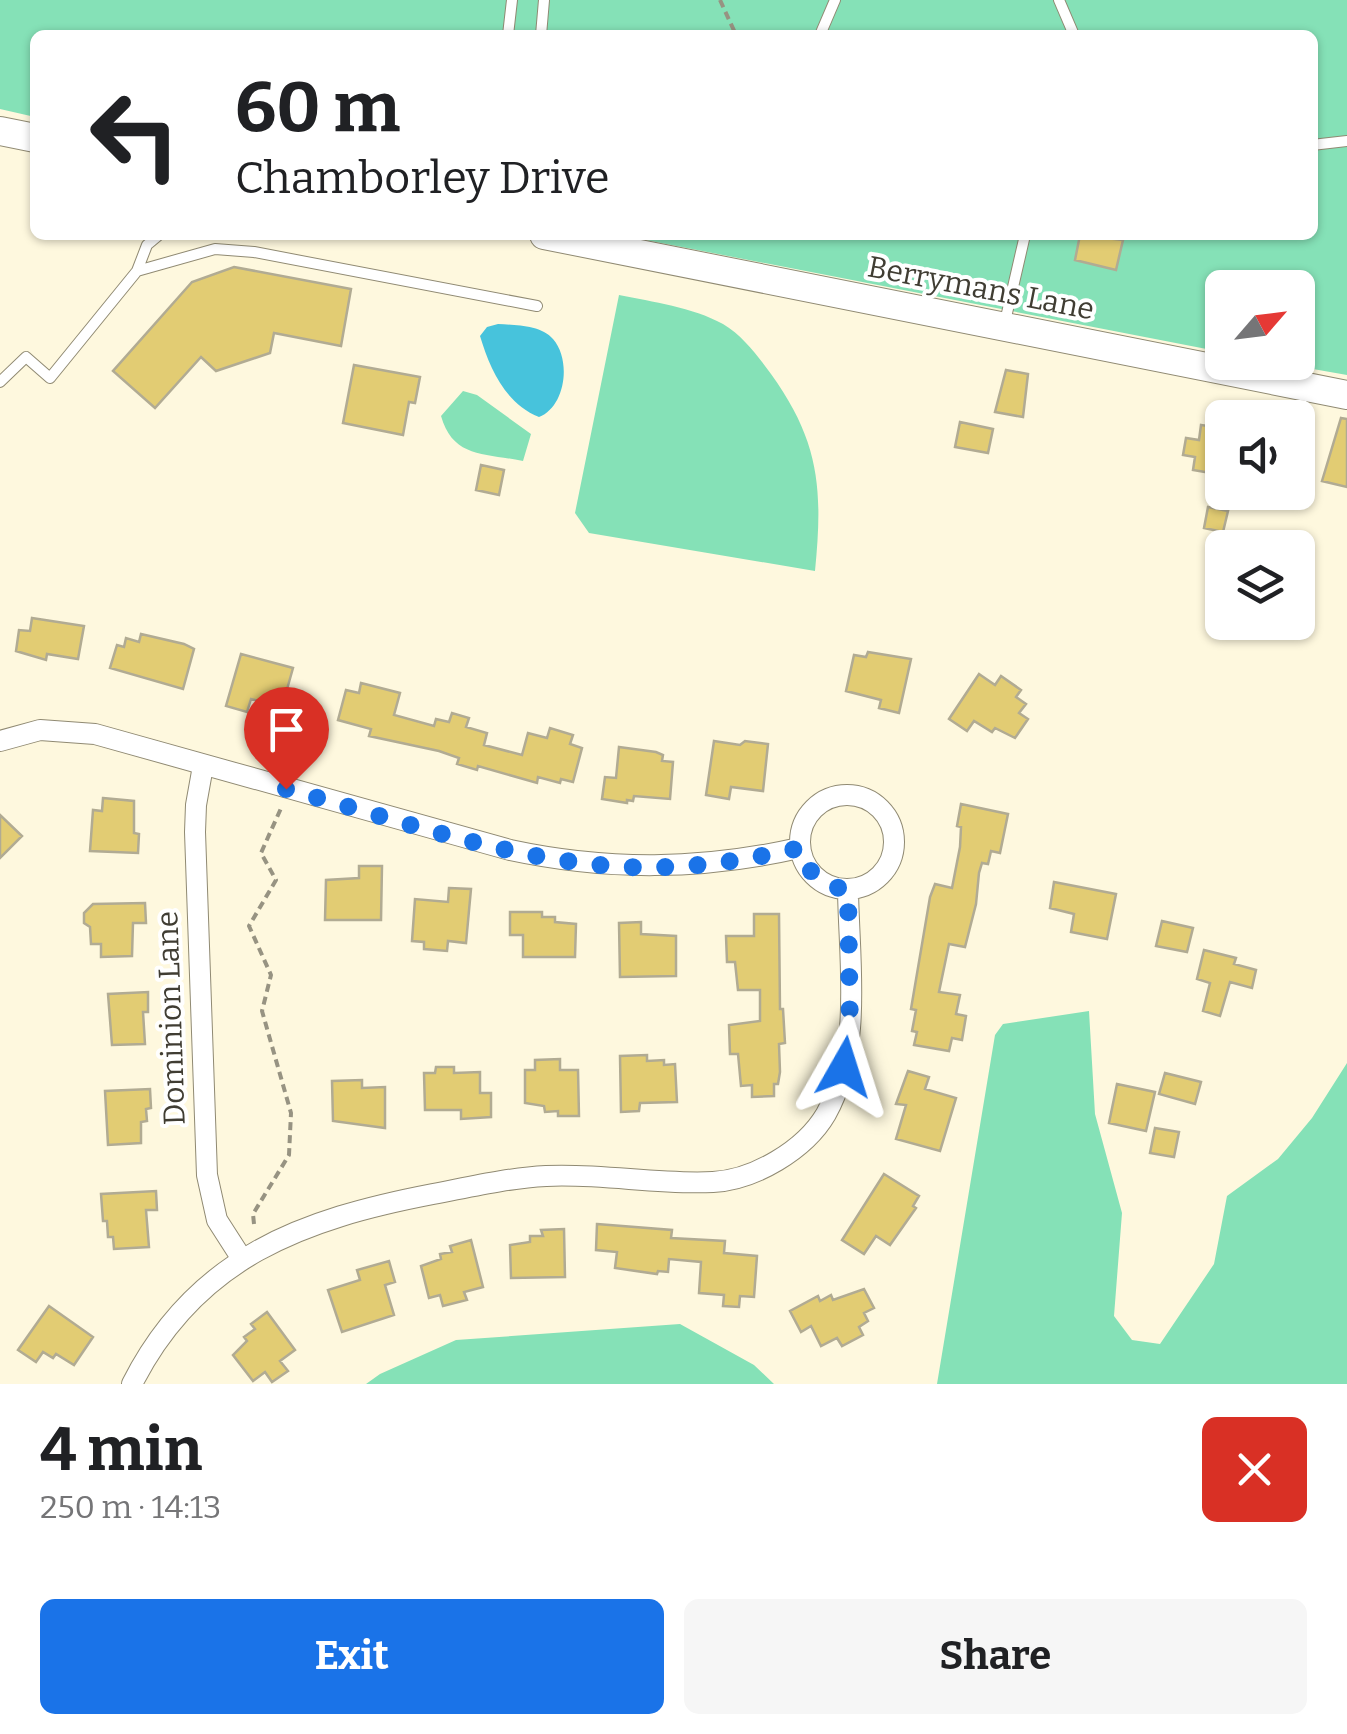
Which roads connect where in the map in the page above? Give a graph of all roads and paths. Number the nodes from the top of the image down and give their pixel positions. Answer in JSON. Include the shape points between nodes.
{"nodes":[{"id":1,"x":512,"y":0,"type":"edge"},
{"id":2,"x":544,"y":0,"type":"edge"},
{"id":3,"x":720,"y":0,"type":"edge"},
{"id":4,"x":835,"y":0,"type":"edge"},
{"id":5,"x":1059,"y":0,"type":"edge"},
{"id":6,"x":509,"y":30,"type":"edge"},
{"id":7,"x":542,"y":30,"type":"edge"},
{"id":8,"x":734,"y":30,"type":"edge"},
{"id":9,"x":822,"y":30,"type":"edge"},
{"id":10,"x":1072,"y":30,"type":"edge"},
{"id":11,"x":0,"y":131,"type":"edge"},
{"id":12,"x":30,"y":137,"type":"edge"},
{"id":13,"x":1344,"y":139,"type":"edge"},
{"id":14,"x":1318,"y":144,"type":"edge"},
{"id":15,"x":152,"y":240,"type":"edge"},
{"id":16,"x":209,"y":240,"type":"edge"},
{"id":17,"x":569,"y":240,"type":"edge"},
{"id":18,"x":1024,"y":240,"type":"edge"},
{"id":19,"x":214,"y":249,"type":"junction"},
{"id":20,"x":137,"y":272,"type":"junction"},
{"id":21,"x":536,"y":306,"type":"dead end"},
{"id":22,"x":1004,"y":326,"type":"junction"},
{"id":23,"x":0,"y":382,"type":"edge"},
{"id":24,"x":1347,"y":395,"type":"edge"},
{"id":25,"x":0,"y":741,"type":"edge"},
{"id":26,"x":203,"y":766,"type":"junction"},
{"id":27,"x":282,"y":806,"type":"dead end"},
{"id":28,"x":800,"y":848,"type":"junction"},
{"id":29,"x":848,"y":890,"type":"junction"},
{"id":30,"x":254,"y":1224,"type":"dead end"},
{"id":31,"x":242,"y":1259,"type":"junction"},
{"id":32,"x":132,"y":1384,"type":"edge"}],
"edges":[{"from":1,"to":6,"type":"lane"},
{"from":2,"to":7,"type":"lane"},
{"from":3,"to":8,"type":"path"},
{"from":4,"to":9,"type":"lane"},
{"from":5,"to":10,"type":"lane"},
{"from":11,"to":12,"type":"street"},
{"from":13,"to":14,"type":"lane"},
{"from":15,"to":20,"type":"lane"},
{"from":16,"to":19,"type":"lane"},
{"from":17,"to":22,"type":"street","name":"Berrymans Lane"},
{"from":18,"to":22,"type":"lane"},
{"from":19,"to":20,"type":"lane"},
{"from":19,"to":21,"type":"lane"},
{"from":20,"to":23,"type":"lane","via":[[50,378],[26,356]]},
{"from":22,"to":24,"type":"street","name":"Berrymans Lane"},
{"from":25,"to":26,"type":"street","via":[[40,730],[79,732]]},
{"from":26,"to":28,"type":"street","via":[[560,861],[691,866]]},
{"from":26,"to":31,"type":"street","name":"Dominion Lane","via":[[195,832],[206,1175],[216,1220]]},
{"from":27,"to":30,"type":"path","via":[[260,854],[276,880],[249,926],[272,975],[262,1011],[292,1113],[289,1155],[253,1214]]},
{"from":28,"to":29,"type":"street","via":[[814,877]]},
{"from":28,"to":29,"type":"street","via":[[801,828],[818,804],[847,794],[873,802],[891,824],[894,851],[878,879]]},
{"from":29,"to":31,"type":"street","via":[[850,1034],[844,1067],[824,1116],[787,1154],[716,1182],[542,1176],[407,1199],[329,1218]]},
{"from":31,"to":32,"type":"street","via":[[184,1309]]}]}
